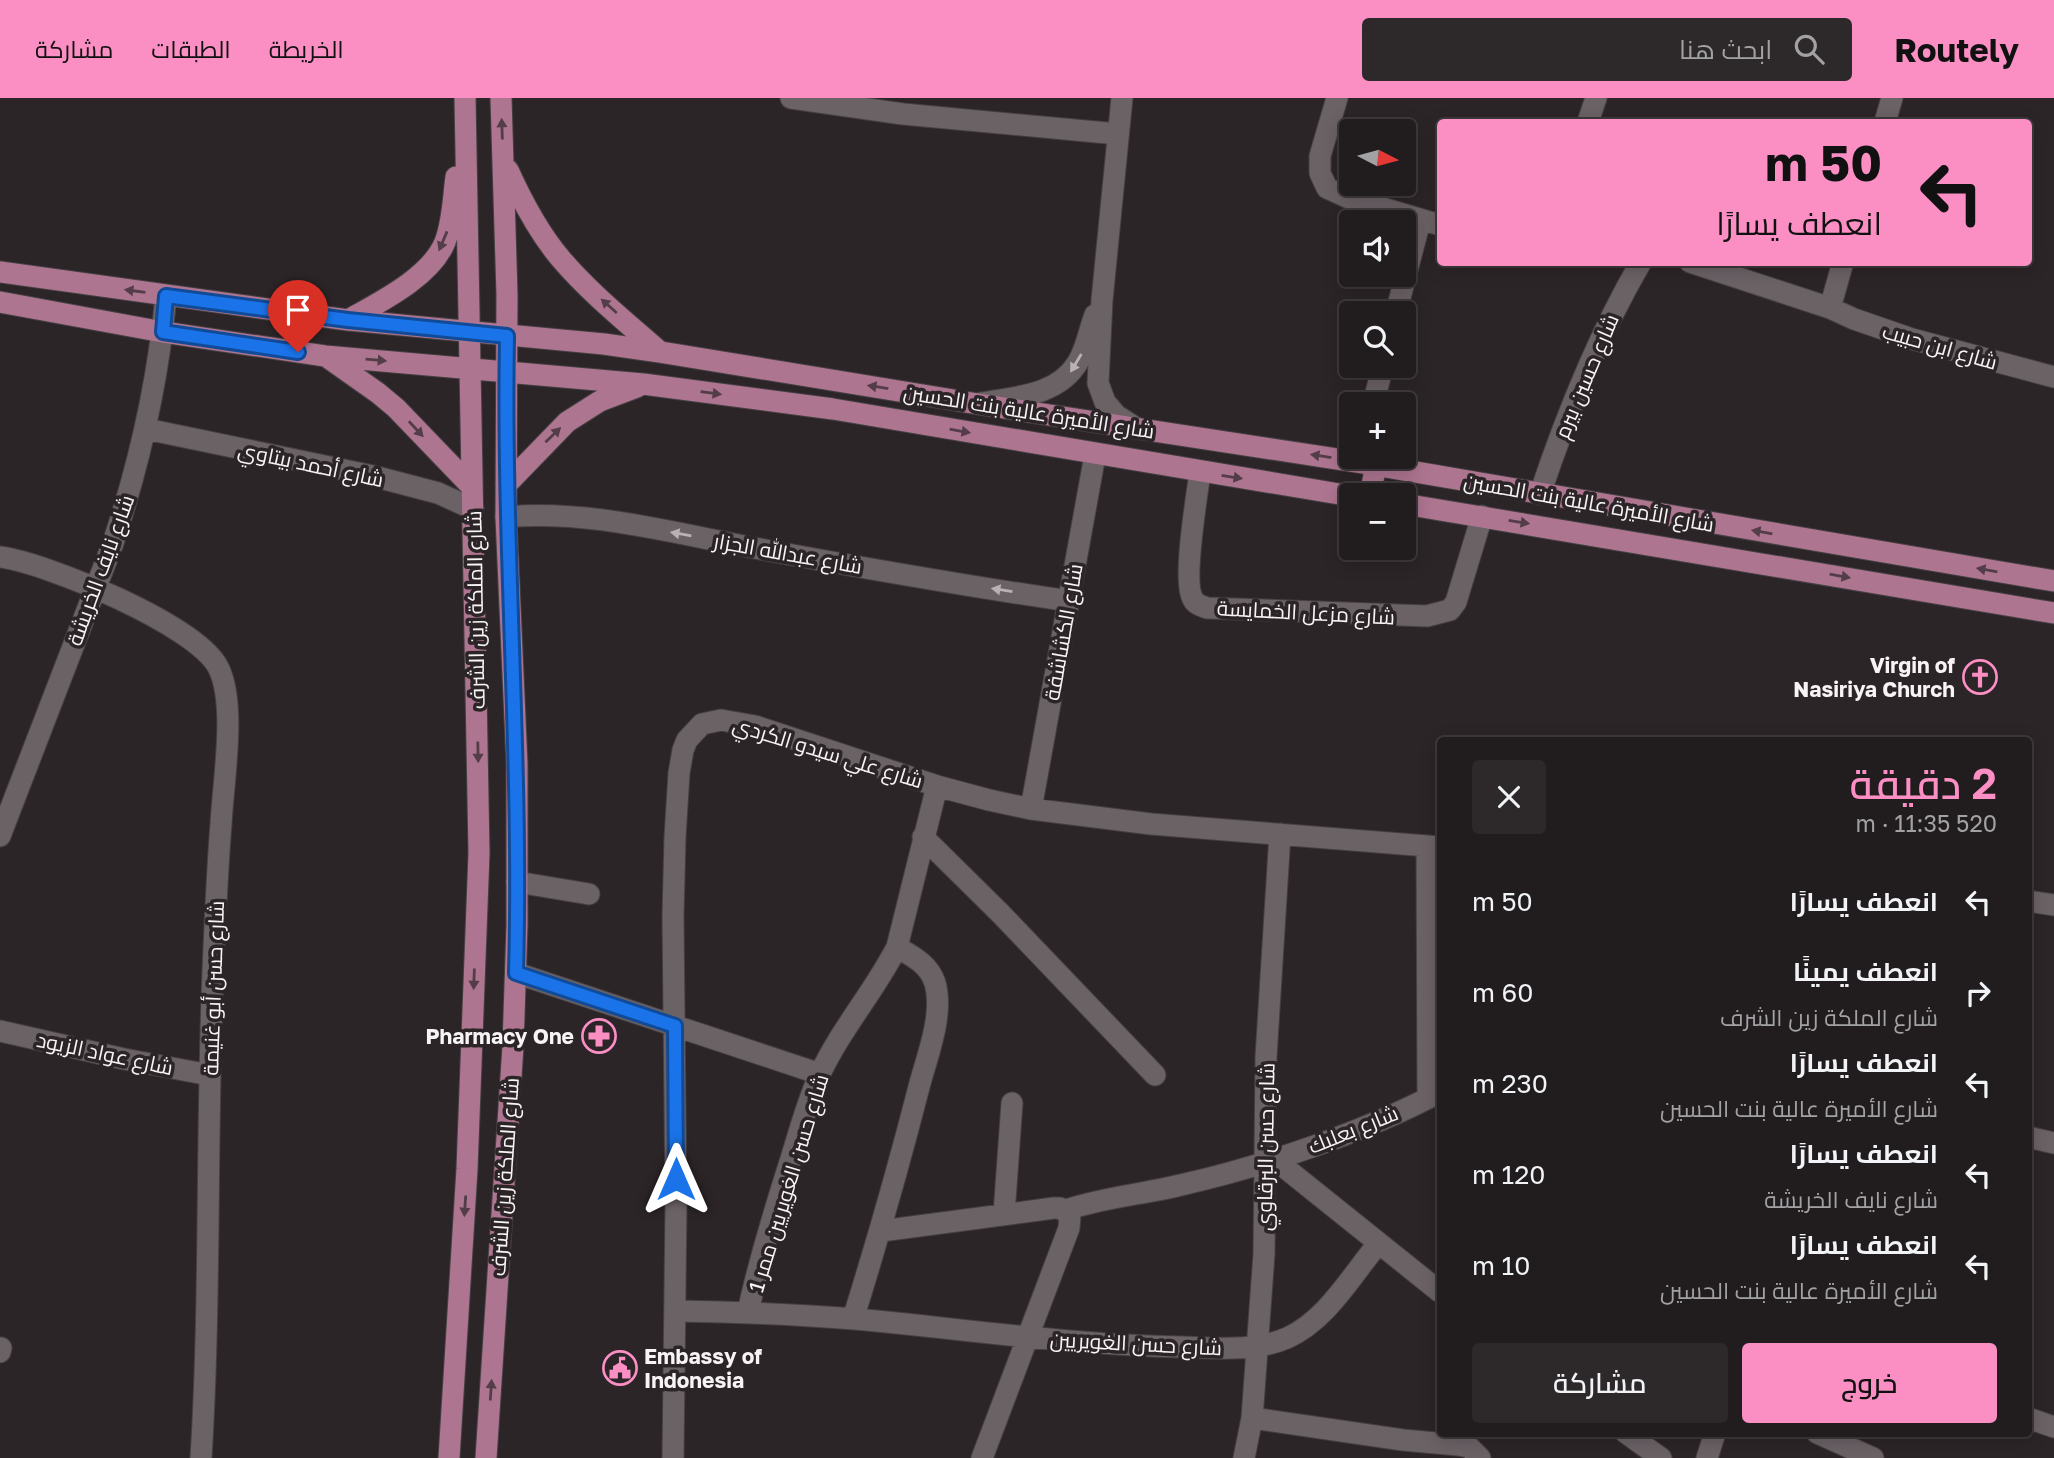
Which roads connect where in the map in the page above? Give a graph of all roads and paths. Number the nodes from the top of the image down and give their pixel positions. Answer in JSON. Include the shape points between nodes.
{"nodes":[{"id":1,"x":501,"y":98,"type":"edge"},
{"id":2,"x":791,"y":98,"type":"edge"},
{"id":3,"x":1122,"y":98,"type":"edge"},
{"id":4,"x":1337,"y":98,"type":"edge"},
{"id":5,"x":1596,"y":98,"type":"edge"},
{"id":6,"x":1892,"y":98,"type":"edge"},
{"id":7,"x":466,"y":100,"type":"edge"},
{"id":8,"x":840,"y":101,"type":"edge"},
{"id":9,"x":1589,"y":119,"type":"edge"},
{"id":10,"x":1886,"y":119,"type":"edge"},
{"id":11,"x":1118,"y":134,"type":"junction"},
{"id":12,"x":503,"y":160,"type":"junction"},
{"id":13,"x":1430,"y":223,"type":"edge"},
{"id":14,"x":1639,"y":266,"type":"edge"},
{"id":15,"x":1702,"y":266,"type":"edge"},
{"id":16,"x":1842,"y":266,"type":"edge"},
{"id":17,"x":0,"y":272,"type":"edge"},
{"id":18,"x":166,"y":296,"type":"junction"},
{"id":19,"x":1101,"y":300,"type":"junction"},
{"id":20,"x":1401,"y":301,"type":"edge"},
{"id":21,"x":0,"y":302,"type":"edge"},
{"id":22,"x":1830,"y":307,"type":"junction"},
{"id":23,"x":348,"y":320,"type":"junction"},
{"id":24,"x":163,"y":332,"type":"junction"},
{"id":25,"x":468,"y":333,"type":"junction"},
{"id":26,"x":507,"y":336,"type":"junction"},
{"id":27,"x":660,"y":352,"type":"junction"},
{"id":28,"x":325,"y":356,"type":"junction"},
{"id":29,"x":468,"y":370,"type":"junction"},
{"id":30,"x":506,"y":373,"type":"junction"},
{"id":31,"x":2054,"y":377,"type":"edge"},
{"id":32,"x":643,"y":384,"type":"junction"},
{"id":33,"x":978,"y":404,"type":"junction"},
{"id":34,"x":1133,"y":426,"type":"junction"},
{"id":35,"x":146,"y":429,"type":"junction"},
{"id":36,"x":1096,"y":455,"type":"junction"},
{"id":37,"x":1339,"y":458,"type":"edge"},
{"id":38,"x":1405,"y":469,"type":"edge"},
{"id":39,"x":1200,"y":472,"type":"junction"},
{"id":40,"x":506,"y":485,"type":"junction"},
{"id":41,"x":1339,"y":494,"type":"edge"},
{"id":42,"x":1540,"y":494,"type":"junction"},
{"id":43,"x":473,"y":498,"type":"junction"},
{"id":44,"x":1416,"y":506,"type":"edge"},
{"id":45,"x":1482,"y":516,"type":"junction"},
{"id":46,"x":506,"y":517,"type":"junction"},
{"id":47,"x":0,"y":557,"type":"edge"},
{"id":48,"x":2054,"y":581,"type":"edge"},
{"id":49,"x":95,"y":589,"type":"junction"},
{"id":50,"x":1069,"y":601,"type":"junction"},
{"id":51,"x":2054,"y":613,"type":"edge"},
{"id":52,"x":937,"y":786,"type":"junction"},
{"id":53,"x":1031,"y":809,"type":"junction"},
{"id":54,"x":1280,"y":834,"type":"junction"},
{"id":55,"x":0,"y":836,"type":"edge"},
{"id":56,"x":923,"y":837,"type":"junction"},
{"id":57,"x":1434,"y":846,"type":"edge"},
{"id":58,"x":517,"y":882,"type":"junction"},
{"id":59,"x":589,"y":894,"type":"dead end"},
{"id":60,"x":2032,"y":902,"type":"edge"},
{"id":61,"x":2054,"y":905,"type":"edge"},
{"id":62,"x":897,"y":947,"type":"junction"},
{"id":63,"x":516,"y":973,"type":"junction"},
{"id":64,"x":675,"y":1026,"type":"junction"},
{"id":65,"x":0,"y":1031,"type":"edge"},
{"id":66,"x":820,"y":1074,"type":"junction"},
{"id":67,"x":210,"y":1075,"type":"junction"},
{"id":68,"x":1155,"y":1075,"type":"dead end"},
{"id":69,"x":1434,"y":1095,"type":"edge"},
{"id":70,"x":1012,"y":1103,"type":"dead end"},
{"id":71,"x":2032,"y":1138,"type":"edge"},
{"id":72,"x":2054,"y":1143,"type":"edge"},
{"id":73,"x":1269,"y":1160,"type":"junction"},
{"id":74,"x":1066,"y":1210,"type":"junction"},
{"id":75,"x":1004,"y":1214,"type":"junction"},
{"id":76,"x":881,"y":1231,"type":"junction"},
{"id":77,"x":1378,"y":1244,"type":"junction"},
{"id":78,"x":1437,"y":1290,"type":"edge"},
{"id":79,"x":675,"y":1311,"type":"junction"},
{"id":80,"x":748,"y":1312,"type":"junction"},
{"id":81,"x":853,"y":1319,"type":"junction"},
{"id":82,"x":1028,"y":1337,"type":"junction"},
{"id":83,"x":1258,"y":1346,"type":"junction"},
{"id":84,"x":1252,"y":1418,"type":"junction"},
{"id":85,"x":2032,"y":1419,"type":"edge"},
{"id":86,"x":2054,"y":1427,"type":"edge"},
{"id":87,"x":1632,"y":1437,"type":"edge"},
{"id":88,"x":1714,"y":1437,"type":"edge"},
{"id":89,"x":1826,"y":1437,"type":"edge"},
{"id":90,"x":201,"y":1458,"type":"edge"},
{"id":91,"x":449,"y":1458,"type":"edge"},
{"id":92,"x":486,"y":1458,"type":"edge"},
{"id":93,"x":673,"y":1458,"type":"edge"},
{"id":94,"x":982,"y":1458,"type":"edge"},
{"id":95,"x":1244,"y":1458,"type":"edge"},
{"id":96,"x":1480,"y":1458,"type":"edge"},
{"id":97,"x":1661,"y":1458,"type":"edge"},
{"id":98,"x":1707,"y":1458,"type":"edge"},
{"id":99,"x":1872,"y":1458,"type":"edge"}],
"edges":[{"from":12,"to":1,"type":"main road","name":"شارع الملكة زين الشرف","one_way":true},
{"from":2,"to":8,"type":"street"},
{"from":3,"to":11,"type":"street"},
{"from":4,"to":13,"type":"street","via":[[1320,156],[1320,173],[1327,188]]},
{"from":5,"to":9,"type":"street"},
{"from":6,"to":10,"type":"street"},
{"from":7,"to":23,"type":"main road","one_way":true,"via":[[444,244],[414,280]]},
{"from":7,"to":25,"type":"main road","name":"شارع الملكة زين الشرف"},
{"from":8,"to":11,"type":"street","via":[[903,114]]},
{"from":11,"to":19,"type":"street"},
{"from":12,"to":26,"type":"main road","name":"شارع الملكة زين الشرف"},
{"from":27,"to":12,"type":"main road","one_way":true,"via":[[561,260]]},
{"from":13,"to":20,"type":"street"},
{"from":14,"to":42,"type":"street","name":"شارع حسين بيرم","via":[[1595,346]]},
{"from":15,"to":22,"type":"street","name":"شارع ابن حبيب"},
{"from":16,"to":22,"type":"street"},
{"from":18,"to":17,"type":"main road","name":"شارع الأميرة عالية بنت الحسين","one_way":true},
{"from":18,"to":23,"type":"main road","name":"شارع الأميرة عالية بنت الحسين"},
{"from":18,"to":24,"type":"street","name":"شارع نايف الخريشة"},
{"from":19,"to":33,"type":"street","one_way":true,"via":[[1080,359],[1061,382],[1026,396]]},
{"from":19,"to":34,"type":"street","via":[[1098,383],[1105,402]]},
{"from":21,"to":24,"type":"main road","name":"شارع الأميرة عالية بنت الحسين"},
{"from":22,"to":31,"type":"street","name":"شارع ابن حبيب","via":[[1912,340]]},
{"from":23,"to":25,"type":"main road","name":"شارع الأميرة عالية بنت الحسين"},
{"from":24,"to":28,"type":"main road","name":"شارع الأميرة عالية بنت الحسين"},
{"from":24,"to":35,"type":"street","name":"شارع نايف الخريشة"},
{"from":25,"to":26,"type":"main road","name":"شارع الأميرة عالية بنت الحسين"},
{"from":25,"to":29,"type":"main road","name":"شارع الملكة زين الشرف"},
{"from":26,"to":27,"type":"main road","name":"شارع الأميرة عالية بنت الحسين"},
{"from":26,"to":30,"type":"main road","name":"شارع الملكة زين الشرف"},
{"from":33,"to":27,"type":"main road","name":"شارع الأميرة عالية بنت الحسين","one_way":true},
{"from":28,"to":29,"type":"main road","name":"شارع الأميرة عالية بنت الحسين","one_way":true},
{"from":28,"to":43,"type":"main road","one_way":true,"via":[[396,408]]},
{"from":29,"to":30,"type":"main road","name":"شارع الأميرة عالية بنت الحسين"},
{"from":29,"to":43,"type":"main road","name":"شارع الملكة زين الشرف"},
{"from":30,"to":32,"type":"main road","name":"شارع الأميرة عالية بنت الحسين"},
{"from":30,"to":40,"type":"main road","name":"شارع الملكة زين الشرف"},
{"from":32,"to":36,"type":"main road","name":"شارع الأميرة عالية بنت الحسين","one_way":true,"via":[[833,410]]},
{"from":40,"to":32,"type":"main road","one_way":true,"via":[[567,422],[600,401]]},
{"from":33,"to":34,"type":"main road","name":"شارع الأميرة عالية بنت الحسين"},
{"from":37,"to":34,"type":"main road","name":"شارع الأميرة عالية بنت الحسين","one_way":true},
{"from":35,"to":43,"type":"street","name":"شارع أحمد بيتاوي"},
{"from":35,"to":49,"type":"street","name":"شارع نايف الخريشة","via":[[129,496]]},
{"from":36,"to":39,"type":"main road","name":"شارع الأميرة عالية بنت الحسين"},
{"from":36,"to":50,"type":"street","name":"شارع الكشاشفة"},
{"from":38,"to":42,"type":"main road","name":"شارع الأميرة عالية بنت الحسين"},
{"from":39,"to":41,"type":"main road","name":"شارع الأميرة عالية بنت الحسين","one_way":true},
{"from":39,"to":45,"type":"street","name":"شارع مزعل الخمايسة","via":[[1188,581],[1192,599],[1207,608],[1406,617],[1441,614],[1455,603]]},
{"from":40,"to":46,"type":"main road","name":"شارع الملكة زين الشرف"},
{"from":48,"to":42,"type":"main road","name":"شارع الأميرة عالية بنت الحسين","one_way":true},
{"from":43,"to":91,"type":"main road","name":"شارع الملكة زين الشرف","one_way":true,"via":[[479,853],[467,1170]]},
{"from":44,"to":45,"type":"main road","name":"شارع الأميرة عالية بنت الحسين"},
{"from":45,"to":51,"type":"main road","name":"شارع الأميرة عالية بنت الحسين","one_way":true},
{"from":50,"to":46,"type":"street","name":"شارع عبدالله الجزار","one_way":true,"via":[[632,526],[552,515]]},
{"from":46,"to":58,"type":"main road","name":"شارع الملكة زين الشرف","via":[[517,764]]},
{"from":47,"to":49,"type":"street","name":"شارع حسن أبو غنيمة","via":[[46,568]]},
{"from":49,"to":55,"type":"street","name":"شارع نايف الخريشة"},
{"from":49,"to":67,"type":"street","name":"شارع حسن أبو غنيمة","via":[[195,641],[218,666],[224,683],[226,748]]},
{"from":50,"to":53,"type":"street","name":"شارع الكشاشفة"},
{"from":52,"to":53,"type":"street","name":"شارع علي سيدو الكردي"},
{"from":52,"to":56,"type":"street","name":"شارع حسن الغويريين ممر 1"},
{"from":52,"to":64,"type":"street","name":"شارع علي سيدو الكردي","via":[[755,726],[710,720],[694,730],[683,750],[677,799]]},
{"from":53,"to":54,"type":"street","name":"شارع علي سيدو الكردي"},
{"from":54,"to":57,"type":"street","name":"شارع علي سيدو الكردي"},
{"from":54,"to":73,"type":"street","name":"شارع حسن البرقاوي","via":[[1266,1057]]},
{"from":56,"to":62,"type":"street","name":"شارع حسن الغويريين ممر 1"},
{"from":56,"to":68,"type":"street"},
{"from":57,"to":69,"type":"street"},
{"from":58,"to":59,"type":"street"},
{"from":58,"to":63,"type":"main road","name":"شارع الملكة زين الشرف"},
{"from":60,"to":61,"type":"street"},
{"from":62,"to":66,"type":"street","name":"شارع حسن الغويريين ممر 1"},
{"from":62,"to":76,"type":"street","via":[[932,974],[937,1003]]},
{"from":63,"to":64,"type":"street"},
{"from":92,"to":63,"type":"main road","name":"شارع الملكة زين الشرف","one_way":true},
{"from":64,"to":66,"type":"street"},
{"from":64,"to":79,"type":"street","name":"شارع علي سيدو الكردي"},
{"from":65,"to":67,"type":"street","name":"شارع عواد الزيود"},
{"from":66,"to":80,"type":"street","name":"شارع حسن الغويريين ممر 1","via":[[776,1206]]},
{"from":67,"to":90,"type":"street","name":"شارع حسن أبو غنيمة"},
{"from":69,"to":73,"type":"street","name":"شارع بعلبك"},
{"from":70,"to":75,"type":"street"},
{"from":71,"to":72,"type":"street"},
{"from":73,"to":74,"type":"street","name":"شارع بعلبك"},
{"from":73,"to":77,"type":"street"},
{"from":73,"to":83,"type":"street","name":"شارع حسن البرقاوي"},
{"from":74,"to":75,"type":"street","name":"شارع بعلبك"},
{"from":74,"to":82,"type":"street","via":[[1071,1222]]},
{"from":75,"to":76,"type":"street","name":"شارع بعلبك"},
{"from":76,"to":81,"type":"street"},
{"from":77,"to":78,"type":"street"},
{"from":77,"to":83,"type":"street","name":"شارع حسن الغويريين","via":[[1313,1321],[1284,1339]]},
{"from":79,"to":80,"type":"street","name":"شارع حسن الغويريين"},
{"from":79,"to":93,"type":"street","name":"شارع علي سيدو الكردي"},
{"from":80,"to":81,"type":"street","name":"شارع حسن الغويريين"},
{"from":81,"to":82,"type":"street","name":"شارع حسن الغويريين"},
{"from":82,"to":83,"type":"street","name":"شارع حسن الغويريين","via":[[1159,1347]]},
{"from":82,"to":94,"type":"street"},
{"from":83,"to":84,"type":"street","name":"شارع حسن البرقاوي"},
{"from":84,"to":95,"type":"street","name":"شارع حسن البرقاوي"},
{"from":84,"to":96,"type":"street","via":[[1458,1445],[1469,1447]]},
{"from":85,"to":86,"type":"street"},
{"from":87,"to":97,"type":"street"},
{"from":88,"to":98,"type":"street"},
{"from":89,"to":99,"type":"street"}]}
